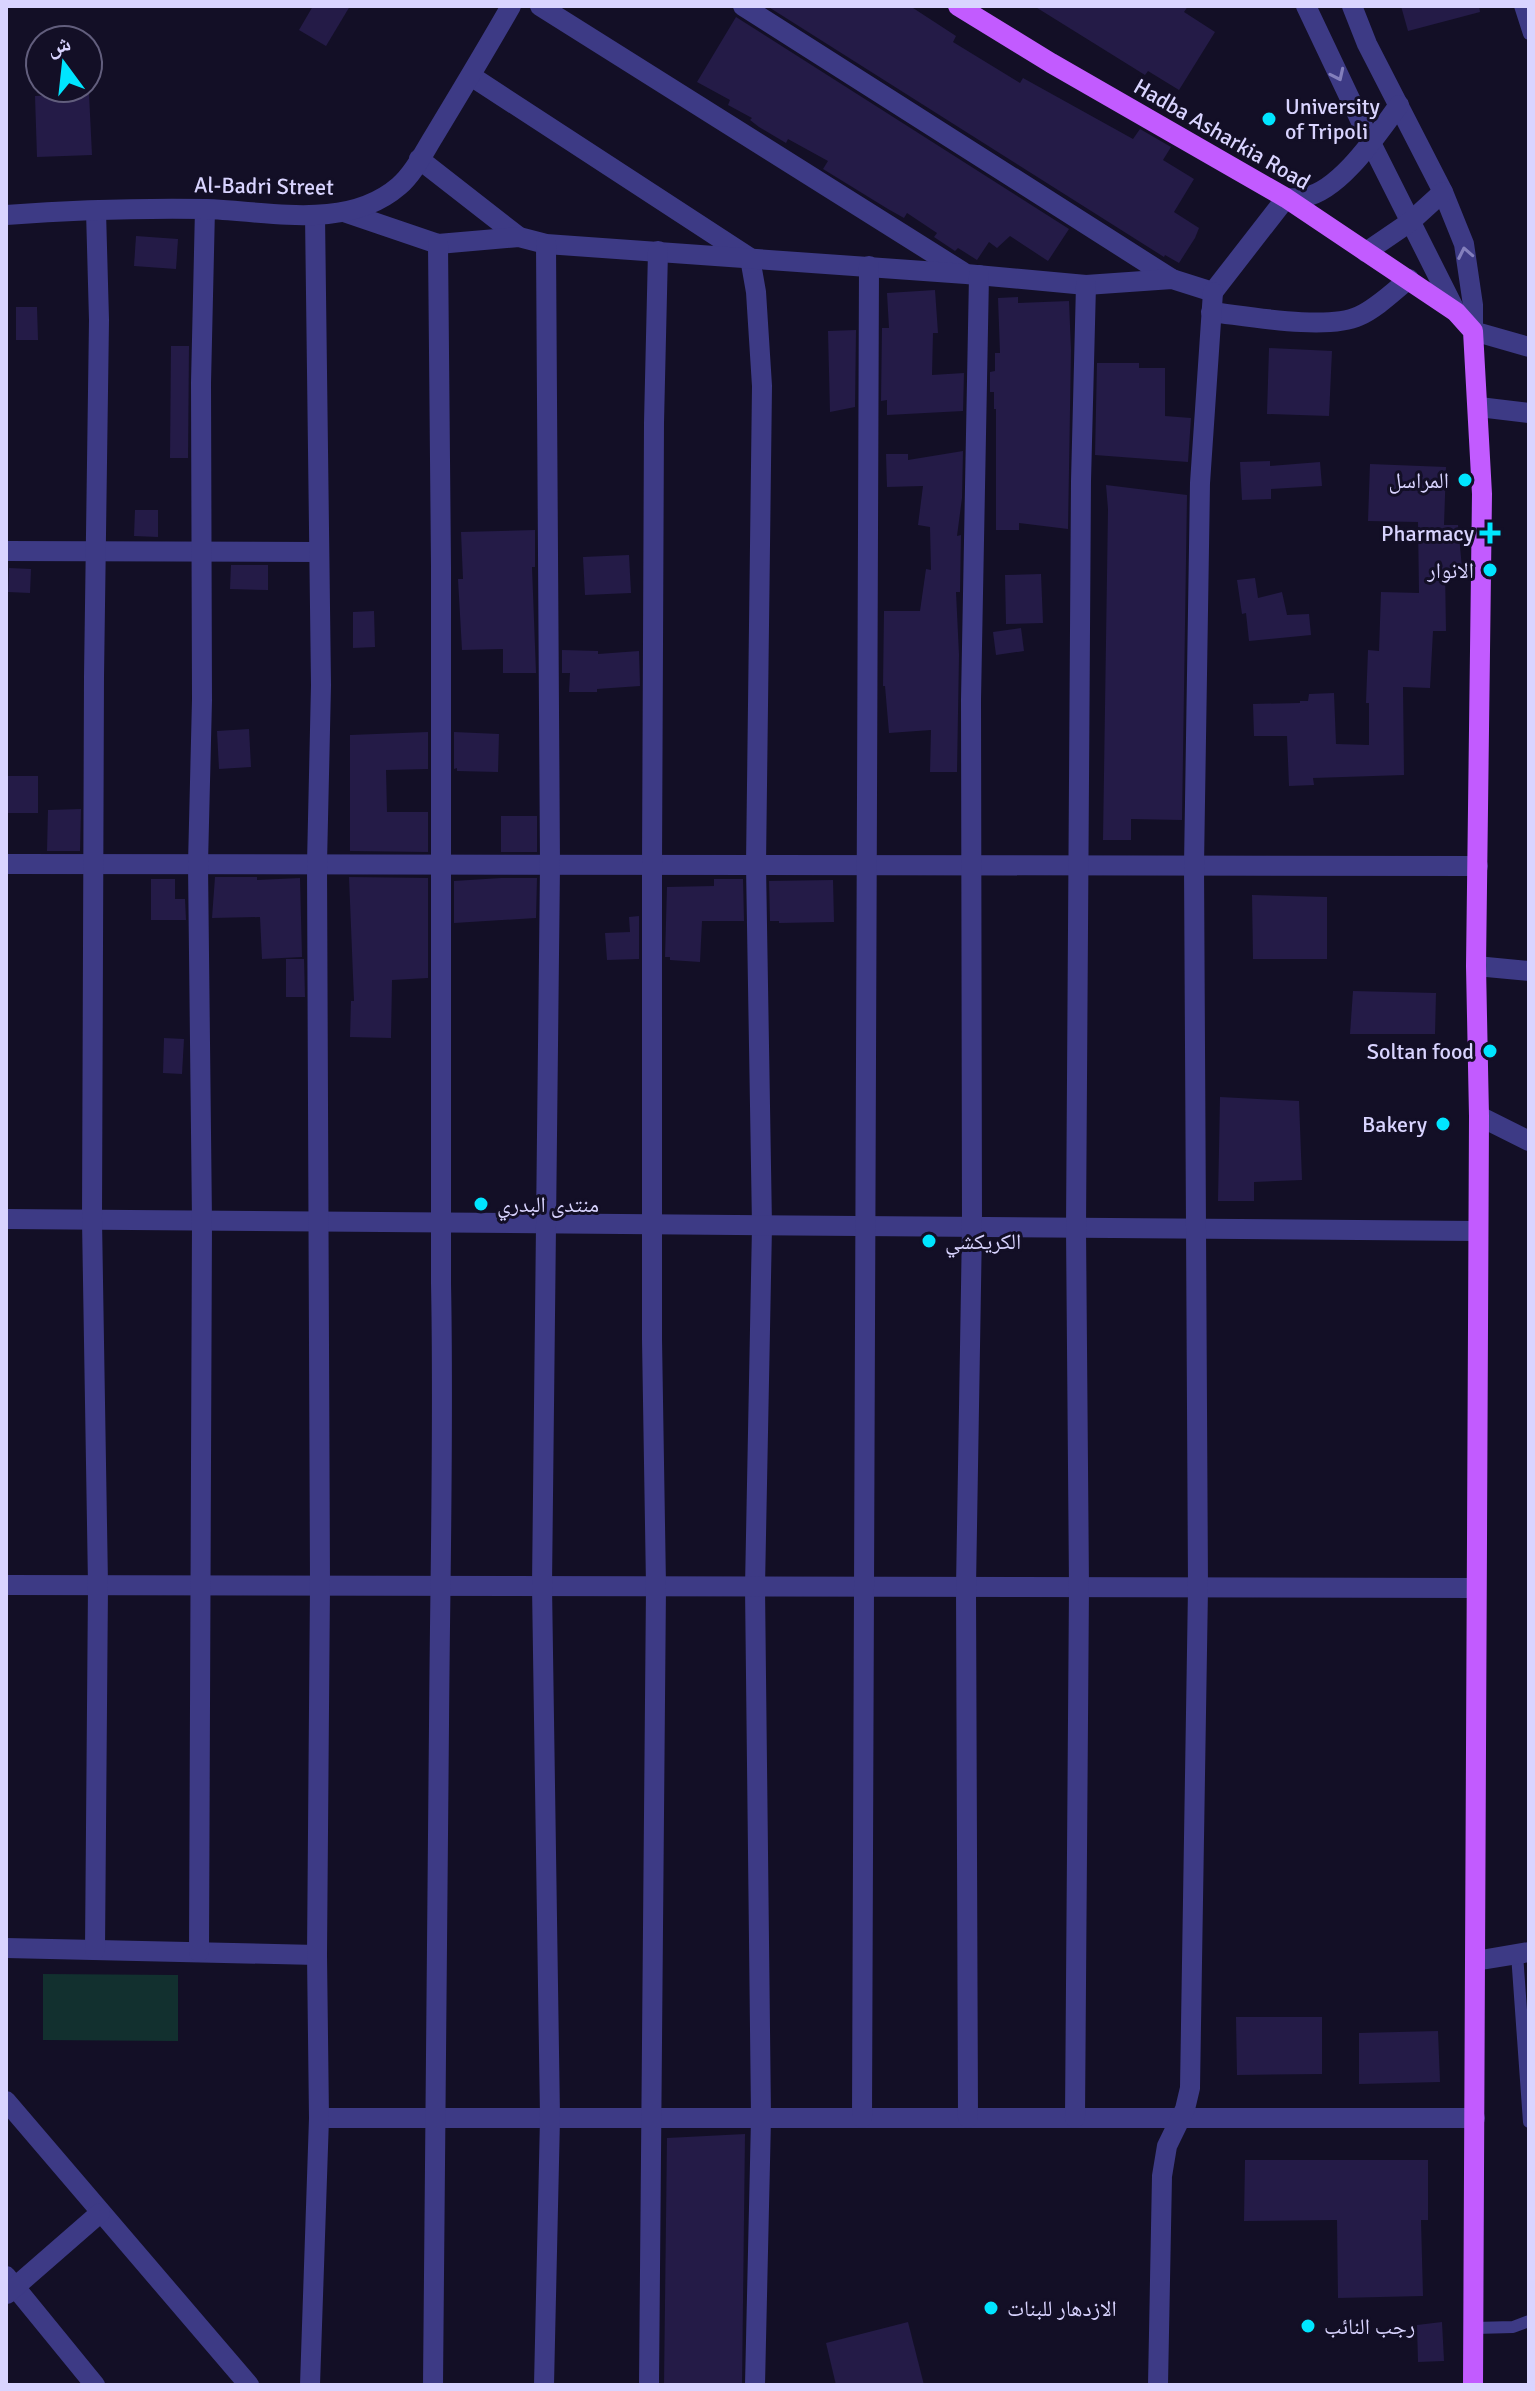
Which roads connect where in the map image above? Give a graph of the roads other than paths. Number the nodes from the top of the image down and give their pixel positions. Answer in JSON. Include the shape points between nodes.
{"nodes":[{"id":1,"x":511,"y":6,"type":"edge"},
{"id":2,"x":540,"y":6,"type":"edge"},
{"id":3,"x":743,"y":6,"type":"edge"},
{"id":4,"x":958,"y":6,"type":"edge"},
{"id":5,"x":1306,"y":6,"type":"edge"},
{"id":6,"x":1352,"y":6,"type":"edge"},
{"id":7,"x":1520,"y":6,"type":"edge"},
{"id":8,"x":1529,"y":34,"type":"edge"},
{"id":9,"x":471,"y":76,"type":"junction"},
{"id":10,"x":1399,"y":105,"type":"junction"},
{"id":11,"x":1371,"y":143,"type":"junction"},
{"id":12,"x":419,"y":159,"type":"junction"},
{"id":13,"x":1443,"y":192,"type":"junction"},
{"id":14,"x":1286,"y":198,"type":"junction"},
{"id":15,"x":205,"y":209,"type":"junction"},
{"id":16,"x":96,"y":211,"type":"junction"},
{"id":17,"x":344,"y":212,"type":"junction"},
{"id":18,"x":6,"y":215,"type":"edge"},
{"id":19,"x":315,"y":215,"type":"junction"},
{"id":20,"x":1410,"y":222,"type":"junction"},
{"id":21,"x":519,"y":237,"type":"junction"},
{"id":22,"x":438,"y":244,"type":"junction"},
{"id":23,"x":546,"y":244,"type":"junction"},
{"id":24,"x":658,"y":251,"type":"junction"},
{"id":25,"x":1366,"y":252,"type":"junction"},
{"id":26,"x":750,"y":258,"type":"junction"},
{"id":27,"x":869,"y":266,"type":"junction"},
{"id":28,"x":972,"y":274,"type":"junction"},
{"id":29,"x":1172,"y":279,"type":"junction"},
{"id":30,"x":1409,"y":279,"type":"junction"},
{"id":31,"x":1086,"y":285,"type":"junction"},
{"id":32,"x":1212,"y":302,"type":"junction"},
{"id":33,"x":1456,"y":312,"type":"junction"},
{"id":34,"x":1473,"y":331,"type":"junction"},
{"id":35,"x":1529,"y":347,"type":"edge"},
{"id":36,"x":1479,"y":407,"type":"junction"},
{"id":37,"x":1529,"y":413,"type":"edge"},
{"id":38,"x":6,"y":551,"type":"edge"},
{"id":39,"x":96,"y":551,"type":"junction"},
{"id":40,"x":201,"y":552,"type":"junction"},
{"id":41,"x":318,"y":552,"type":"junction"},
{"id":42,"x":6,"y":864,"type":"edge"},
{"id":43,"x":94,"y":864,"type":"junction"},
{"id":44,"x":198,"y":864,"type":"junction"},
{"id":45,"x":317,"y":864,"type":"junction"},
{"id":46,"x":442,"y":865,"type":"junction"},
{"id":47,"x":550,"y":865,"type":"junction"},
{"id":48,"x":652,"y":865,"type":"junction"},
{"id":49,"x":756,"y":865,"type":"junction"},
{"id":50,"x":867,"y":865,"type":"junction"},
{"id":51,"x":970,"y":865,"type":"junction"},
{"id":52,"x":1080,"y":865,"type":"junction"},
{"id":53,"x":1194,"y":866,"type":"junction"},
{"id":54,"x":1478,"y":866,"type":"junction"},
{"id":55,"x":1476,"y":966,"type":"junction"},
{"id":56,"x":1529,"y":971,"type":"edge"},
{"id":57,"x":1479,"y":1116,"type":"junction"},
{"id":58,"x":1529,"y":1141,"type":"edge"},
{"id":59,"x":6,"y":1219,"type":"edge"},
{"id":60,"x":92,"y":1220,"type":"junction"},
{"id":61,"x":202,"y":1221,"type":"junction"},
{"id":62,"x":318,"y":1222,"type":"junction"},
{"id":63,"x":442,"y":1223,"type":"junction"},
{"id":64,"x":547,"y":1224,"type":"junction"},
{"id":65,"x":652,"y":1224,"type":"junction"},
{"id":66,"x":762,"y":1226,"type":"junction"},
{"id":67,"x":866,"y":1226,"type":"junction"},
{"id":68,"x":972,"y":1227,"type":"junction"},
{"id":69,"x":1076,"y":1228,"type":"junction"},
{"id":70,"x":1196,"y":1229,"type":"junction"},
{"id":71,"x":1477,"y":1231,"type":"junction"},
{"id":72,"x":6,"y":1585,"type":"edge"},
{"id":73,"x":98,"y":1585,"type":"junction"},
{"id":74,"x":200,"y":1585,"type":"junction"},
{"id":75,"x":320,"y":1585,"type":"junction"},
{"id":76,"x":440,"y":1586,"type":"junction"},
{"id":77,"x":542,"y":1586,"type":"junction"},
{"id":78,"x":656,"y":1586,"type":"junction"},
{"id":79,"x":755,"y":1587,"type":"junction"},
{"id":80,"x":865,"y":1587,"type":"junction"},
{"id":81,"x":966,"y":1587,"type":"junction"},
{"id":82,"x":1079,"y":1587,"type":"junction"},
{"id":83,"x":1198,"y":1588,"type":"junction"},
{"id":84,"x":1475,"y":1588,"type":"junction"},
{"id":85,"x":6,"y":1948,"type":"edge"},
{"id":86,"x":95,"y":1950,"type":"junction"},
{"id":87,"x":199,"y":1952,"type":"junction"},
{"id":88,"x":1523,"y":1953,"type":"edge"},
{"id":89,"x":317,"y":1955,"type":"junction"},
{"id":90,"x":1475,"y":1961,"type":"junction"},
{"id":91,"x":6,"y":2101,"type":"edge"},
{"id":92,"x":319,"y":2118,"type":"junction"},
{"id":93,"x":438,"y":2118,"type":"junction"},
{"id":94,"x":550,"y":2118,"type":"junction"},
{"id":95,"x":652,"y":2118,"type":"junction"},
{"id":96,"x":761,"y":2118,"type":"junction"},
{"id":97,"x":862,"y":2118,"type":"junction"},
{"id":98,"x":968,"y":2118,"type":"junction"},
{"id":99,"x":1075,"y":2118,"type":"junction"},
{"id":100,"x":1179,"y":2118,"type":"junction"},
{"id":101,"x":1475,"y":2118,"type":"junction"},
{"id":102,"x":1529,"y":2122,"type":"edge"},
{"id":103,"x":100,"y":2213,"type":"junction"},
{"id":104,"x":9,"y":2286,"type":"edge"},
{"id":105,"x":1529,"y":2321,"type":"edge"},
{"id":106,"x":1475,"y":2328,"type":"junction"},
{"id":107,"x":95,"y":2385,"type":"edge"},
{"id":108,"x":249,"y":2385,"type":"edge"},
{"id":109,"x":310,"y":2385,"type":"edge"},
{"id":110,"x":433,"y":2385,"type":"edge"},
{"id":111,"x":544,"y":2385,"type":"edge"},
{"id":112,"x":649,"y":2385,"type":"edge"},
{"id":113,"x":755,"y":2385,"type":"edge"},
{"id":114,"x":1158,"y":2385,"type":"edge"},
{"id":115,"x":1473,"y":2385,"type":"edge"}],
"edges":[{"from":1,"to":9,"type":"street","name":"Al-Badri Street"},
{"from":2,"to":28,"type":"street"},
{"from":3,"to":29,"type":"street"},
{"from":4,"to":14,"type":"main road","name":"Hadba Asharkia Road"},
{"from":5,"to":11,"type":"street","one_way":true},
{"from":6,"to":10,"type":"street"},
{"from":7,"to":8,"type":"lane"},
{"from":9,"to":12,"type":"street","name":"Al-Badri Street"},
{"from":9,"to":26,"type":"street"},
{"from":10,"to":11,"type":"street"},
{"from":10,"to":13,"type":"street"},
{"from":11,"to":14,"type":"street","via":[[1328,186],[1306,197]]},
{"from":11,"to":20,"type":"street"},
{"from":12,"to":17,"type":"street","name":"Al-Badri Street","via":[[402,184],[383,198]]},
{"from":12,"to":21,"type":"street"},
{"from":13,"to":20,"type":"street"},
{"from":34,"to":13,"type":"street","one_way":true,"via":[[1464,244]]},
{"from":14,"to":25,"type":"main road","name":"Hadba Asharkia Road"},
{"from":14,"to":32,"type":"street"},
{"from":15,"to":16,"type":"street","name":"Al-Badri Street"},
{"from":15,"to":19,"type":"street","name":"Al-Badri Street"},
{"from":15,"to":40,"type":"street"},
{"from":16,"to":18,"type":"street","name":"Al-Badri Street"},
{"from":16,"to":39,"type":"street"},
{"from":17,"to":19,"type":"street","name":"Al-Badri Street"},
{"from":17,"to":22,"type":"street"},
{"from":19,"to":41,"type":"street"},
{"from":20,"to":25,"type":"street"},
{"from":20,"to":33,"type":"street"},
{"from":21,"to":22,"type":"street"},
{"from":21,"to":23,"type":"street"},
{"from":22,"to":46,"type":"street"},
{"from":23,"to":24,"type":"street"},
{"from":23,"to":47,"type":"street"},
{"from":24,"to":26,"type":"street"},
{"from":24,"to":48,"type":"street"},
{"from":25,"to":30,"type":"main road","name":"Hadba Asharkia Road"},
{"from":26,"to":27,"type":"street"},
{"from":26,"to":49,"type":"street","via":[[762,386]]},
{"from":27,"to":28,"type":"street"},
{"from":27,"to":50,"type":"street"},
{"from":28,"to":31,"type":"street"},
{"from":28,"to":51,"type":"street"},
{"from":29,"to":31,"type":"street"},
{"from":29,"to":32,"type":"street"},
{"from":30,"to":32,"type":"street","via":[[1359,316],[1339,321],[1285,320]]},
{"from":30,"to":33,"type":"main road","name":"Hadba Asharkia Road"},
{"from":31,"to":52,"type":"street"},
{"from":32,"to":53,"type":"street","via":[[1200,483]]},
{"from":33,"to":34,"type":"main road","name":"Hadba Asharkia Road"},
{"from":34,"to":35,"type":"street"},
{"from":34,"to":36,"type":"main road"},
{"from":36,"to":37,"type":"street"},
{"from":36,"to":54,"type":"main road"},
{"from":38,"to":39,"type":"street"},
{"from":39,"to":40,"type":"street"},
{"from":39,"to":43,"type":"street"},
{"from":40,"to":41,"type":"street"},
{"from":40,"to":44,"type":"street"},
{"from":41,"to":45,"type":"street"},
{"from":42,"to":43,"type":"street"},
{"from":43,"to":44,"type":"street"},
{"from":43,"to":60,"type":"street"},
{"from":44,"to":45,"type":"street"},
{"from":44,"to":61,"type":"street"},
{"from":45,"to":46,"type":"street"},
{"from":45,"to":62,"type":"street"},
{"from":46,"to":47,"type":"street"},
{"from":46,"to":63,"type":"street"},
{"from":47,"to":48,"type":"street"},
{"from":47,"to":64,"type":"street"},
{"from":48,"to":49,"type":"street"},
{"from":48,"to":65,"type":"street"},
{"from":49,"to":50,"type":"street"},
{"from":49,"to":66,"type":"street"},
{"from":50,"to":51,"type":"street"},
{"from":50,"to":67,"type":"street"},
{"from":51,"to":52,"type":"street"},
{"from":51,"to":68,"type":"street"},
{"from":52,"to":53,"type":"street"},
{"from":52,"to":69,"type":"street"},
{"from":53,"to":54,"type":"street"},
{"from":53,"to":70,"type":"street"},
{"from":54,"to":55,"type":"main road"},
{"from":55,"to":56,"type":"street"},
{"from":55,"to":57,"type":"main road"},
{"from":57,"to":58,"type":"street"},
{"from":57,"to":71,"type":"main road"},
{"from":59,"to":60,"type":"street"},
{"from":60,"to":61,"type":"street"},
{"from":60,"to":73,"type":"street"},
{"from":61,"to":62,"type":"street"},
{"from":61,"to":74,"type":"street"},
{"from":62,"to":63,"type":"street"},
{"from":62,"to":75,"type":"street"},
{"from":63,"to":64,"type":"street"},
{"from":63,"to":76,"type":"street"},
{"from":64,"to":65,"type":"street"},
{"from":64,"to":77,"type":"street"},
{"from":65,"to":66,"type":"street"},
{"from":65,"to":78,"type":"street"},
{"from":66,"to":67,"type":"street"},
{"from":66,"to":79,"type":"street"},
{"from":67,"to":68,"type":"street"},
{"from":67,"to":80,"type":"street"},
{"from":68,"to":69,"type":"street"},
{"from":68,"to":81,"type":"street"},
{"from":69,"to":70,"type":"street"},
{"from":69,"to":82,"type":"street"},
{"from":70,"to":71,"type":"street"},
{"from":70,"to":83,"type":"street"},
{"from":71,"to":84,"type":"main road"},
{"from":72,"to":73,"type":"street"},
{"from":73,"to":74,"type":"street"},
{"from":73,"to":86,"type":"street"},
{"from":74,"to":75,"type":"street"},
{"from":74,"to":87,"type":"street"},
{"from":75,"to":76,"type":"street"},
{"from":75,"to":89,"type":"street"},
{"from":76,"to":77,"type":"street"},
{"from":76,"to":93,"type":"street"},
{"from":77,"to":78,"type":"street"},
{"from":77,"to":94,"type":"street"},
{"from":78,"to":79,"type":"street"},
{"from":78,"to":95,"type":"street"},
{"from":79,"to":80,"type":"street"},
{"from":79,"to":96,"type":"street"},
{"from":80,"to":81,"type":"street"},
{"from":80,"to":97,"type":"street"},
{"from":81,"to":82,"type":"street"},
{"from":81,"to":98,"type":"street"},
{"from":82,"to":83,"type":"street"},
{"from":82,"to":99,"type":"street"},
{"from":83,"to":84,"type":"street"},
{"from":83,"to":100,"type":"street","via":[[1190,2088]]},
{"from":84,"to":90,"type":"main road"},
{"from":85,"to":86,"type":"street"},
{"from":86,"to":87,"type":"street"},
{"from":87,"to":89,"type":"street"},
{"from":88,"to":90,"type":"street"},
{"from":88,"to":102,"type":"lane"},
{"from":89,"to":92,"type":"street"},
{"from":90,"to":101,"type":"main road"},
{"from":91,"to":103,"type":"street"},
{"from":92,"to":93,"type":"street"},
{"from":92,"to":109,"type":"street"},
{"from":93,"to":94,"type":"street"},
{"from":93,"to":110,"type":"street"},
{"from":94,"to":95,"type":"street"},
{"from":94,"to":111,"type":"street"},
{"from":95,"to":96,"type":"street"},
{"from":95,"to":112,"type":"street"},
{"from":96,"to":97,"type":"street"},
{"from":96,"to":113,"type":"street"},
{"from":97,"to":98,"type":"street"},
{"from":98,"to":99,"type":"street"},
{"from":99,"to":100,"type":"street"},
{"from":100,"to":101,"type":"street"},
{"from":100,"to":114,"type":"street","via":[[1162,2176]]},
{"from":101,"to":106,"type":"main road"},
{"from":103,"to":104,"type":"street"},
{"from":103,"to":108,"type":"street"},
{"from":104,"to":107,"type":"street"},
{"from":105,"to":106,"type":"lane"},
{"from":106,"to":115,"type":"main road"}]}
